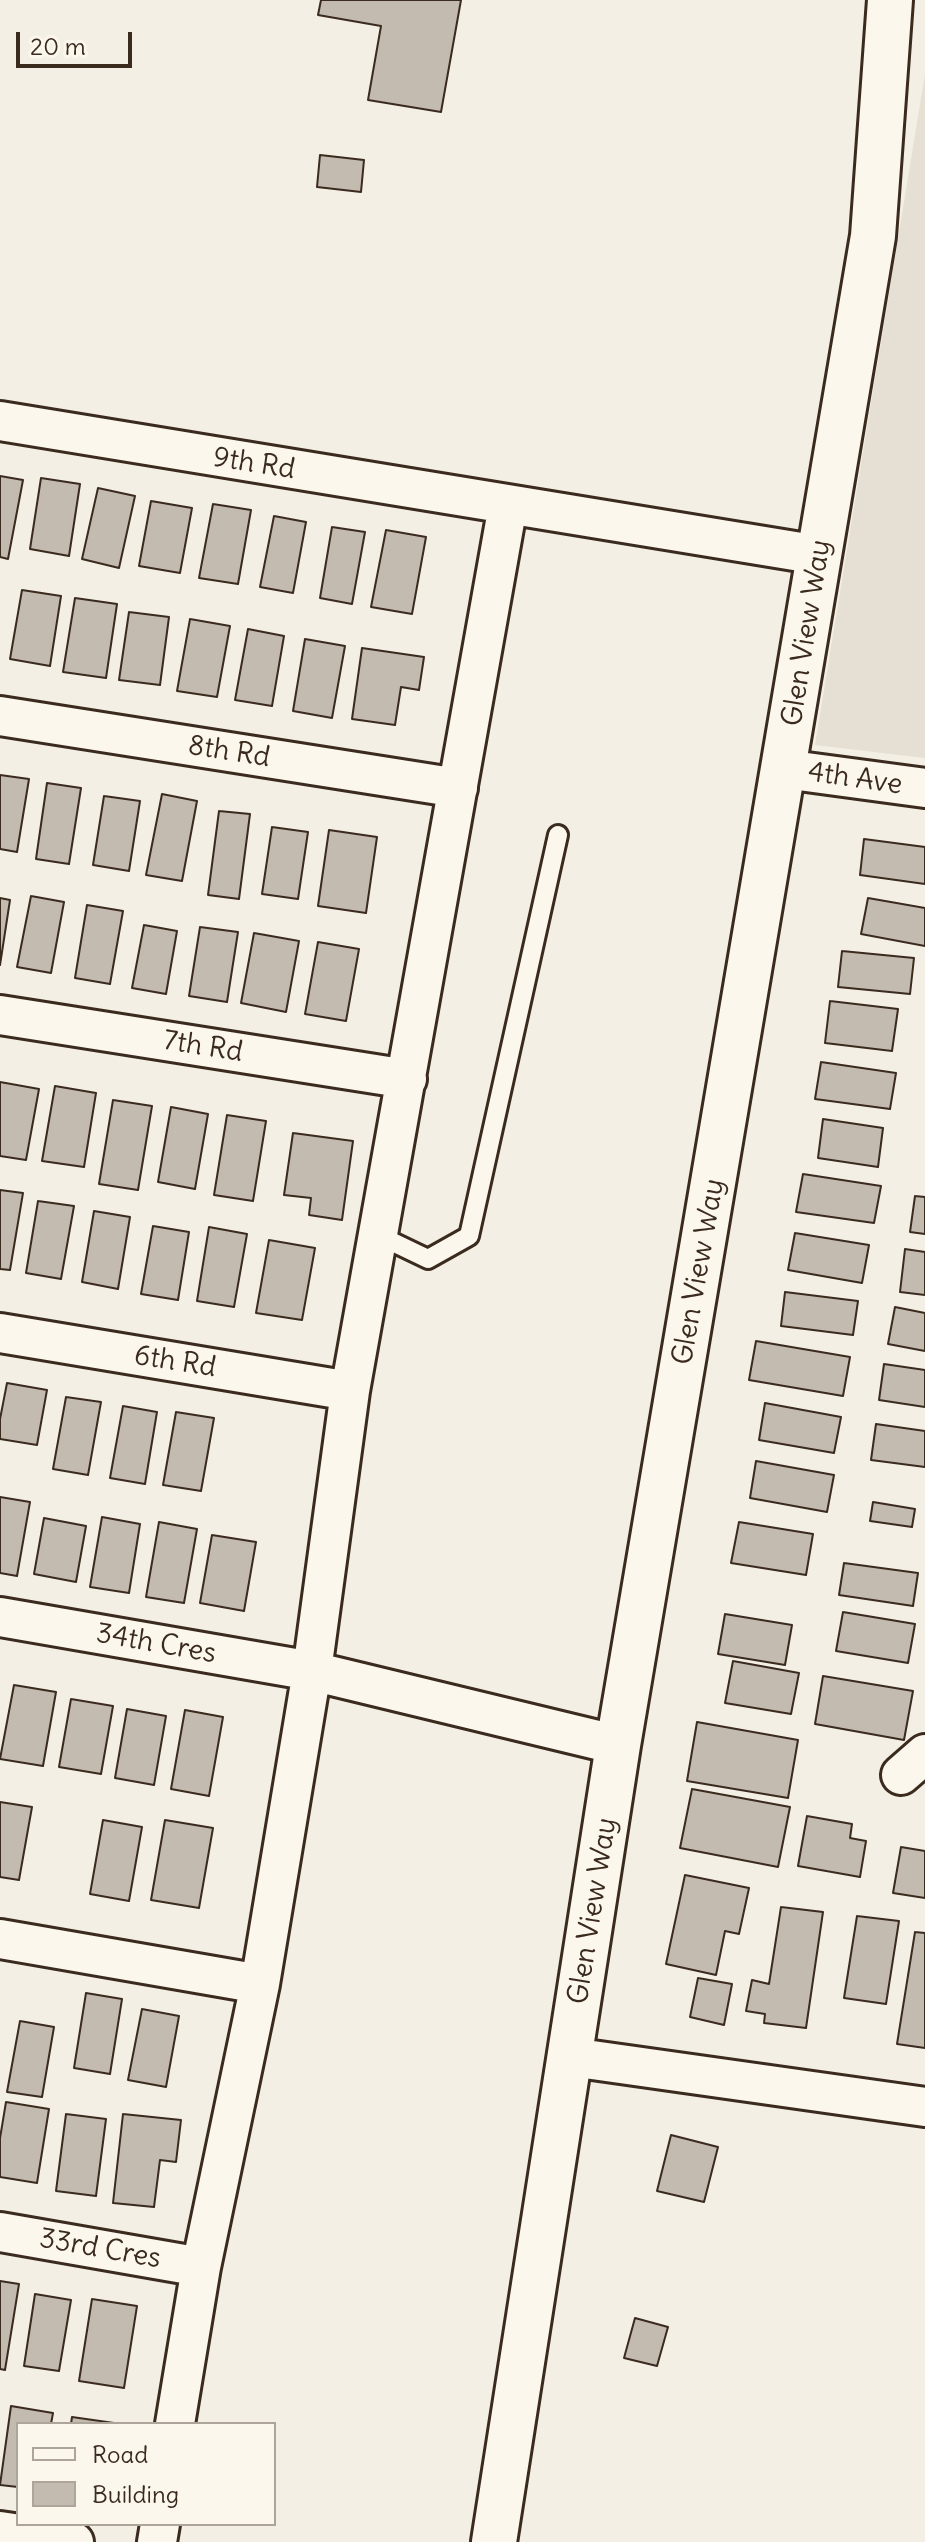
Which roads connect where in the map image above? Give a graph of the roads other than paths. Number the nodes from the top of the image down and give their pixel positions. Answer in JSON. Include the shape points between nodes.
{"nodes":[{"id":1,"x":890,"y":0,"type":"edge"},
{"id":2,"x":0,"y":421,"type":"edge"},
{"id":3,"x":508,"y":505,"type":"junction"},
{"id":4,"x":819,"y":555,"type":"junction"},
{"id":5,"x":0,"y":716,"type":"edge"},
{"id":6,"x":784,"y":769,"type":"junction"},
{"id":7,"x":458,"y":788,"type":"junction"},
{"id":8,"x":925,"y":788,"type":"edge"},
{"id":9,"x":558,"y":835,"type":"dead end"},
{"id":10,"x":0,"y":1015,"type":"edge"},
{"id":11,"x":407,"y":1079,"type":"junction"},
{"id":12,"x":378,"y":1235,"type":"junction"},
{"id":13,"x":0,"y":1333,"type":"edge"},
{"id":14,"x":350,"y":1391,"type":"junction"},
{"id":15,"x":0,"y":1617,"type":"edge"},
{"id":16,"x":312,"y":1671,"type":"junction"},
{"id":17,"x":618,"y":1745,"type":"junction"},
{"id":18,"x":0,"y":1939,"type":"edge"},
{"id":19,"x":260,"y":1984,"type":"junction"},
{"id":20,"x":571,"y":2057,"type":"junction"},
{"id":21,"x":925,"y":2107,"type":"edge"},
{"id":22,"x":0,"y":2232,"type":"edge"},
{"id":23,"x":201,"y":2267,"type":"junction"},
{"id":24,"x":175,"y":2422,"type":"edge"},
{"id":25,"x":0,"y":2531,"type":"edge"},
{"id":26,"x":74,"y":2542,"type":"edge"},
{"id":27,"x":494,"y":2542,"type":"edge"}],
"edges":[{"from":1,"to":4,"type":"street","name":"Glen View Way","via":[[873,236]]},
{"from":2,"to":3,"type":"street","name":"9th Rd"},
{"from":3,"to":4,"type":"street","name":"9th Rd"},
{"from":3,"to":7,"type":"street"},
{"from":4,"to":6,"type":"street","name":"Glen View Way"},
{"from":5,"to":7,"type":"street","name":"8th Rd"},
{"from":6,"to":8,"type":"street","name":"4th Ave"},
{"from":6,"to":17,"type":"street","name":"Glen View Way"},
{"from":7,"to":11,"type":"street"},
{"from":9,"to":12,"type":"lane","via":[[469,1236],[428,1259]]},
{"from":10,"to":11,"type":"street","name":"7th Rd"},
{"from":11,"to":12,"type":"street"},
{"from":12,"to":14,"type":"street"},
{"from":13,"to":14,"type":"street","name":"6th Rd"},
{"from":14,"to":16,"type":"street"},
{"from":15,"to":16,"type":"street","name":"34th Cres"},
{"from":16,"to":17,"type":"street","name":"34th Cres"},
{"from":16,"to":19,"type":"street"},
{"from":17,"to":20,"type":"street","name":"Glen View Way"},
{"from":18,"to":19,"type":"street"},
{"from":19,"to":23,"type":"street"},
{"from":20,"to":21,"type":"street"},
{"from":20,"to":27,"type":"street","name":"Glen View Way"},
{"from":22,"to":23,"type":"street","name":"33rd Cres"},
{"from":23,"to":24,"type":"street"},
{"from":25,"to":26,"type":"street"}]}
